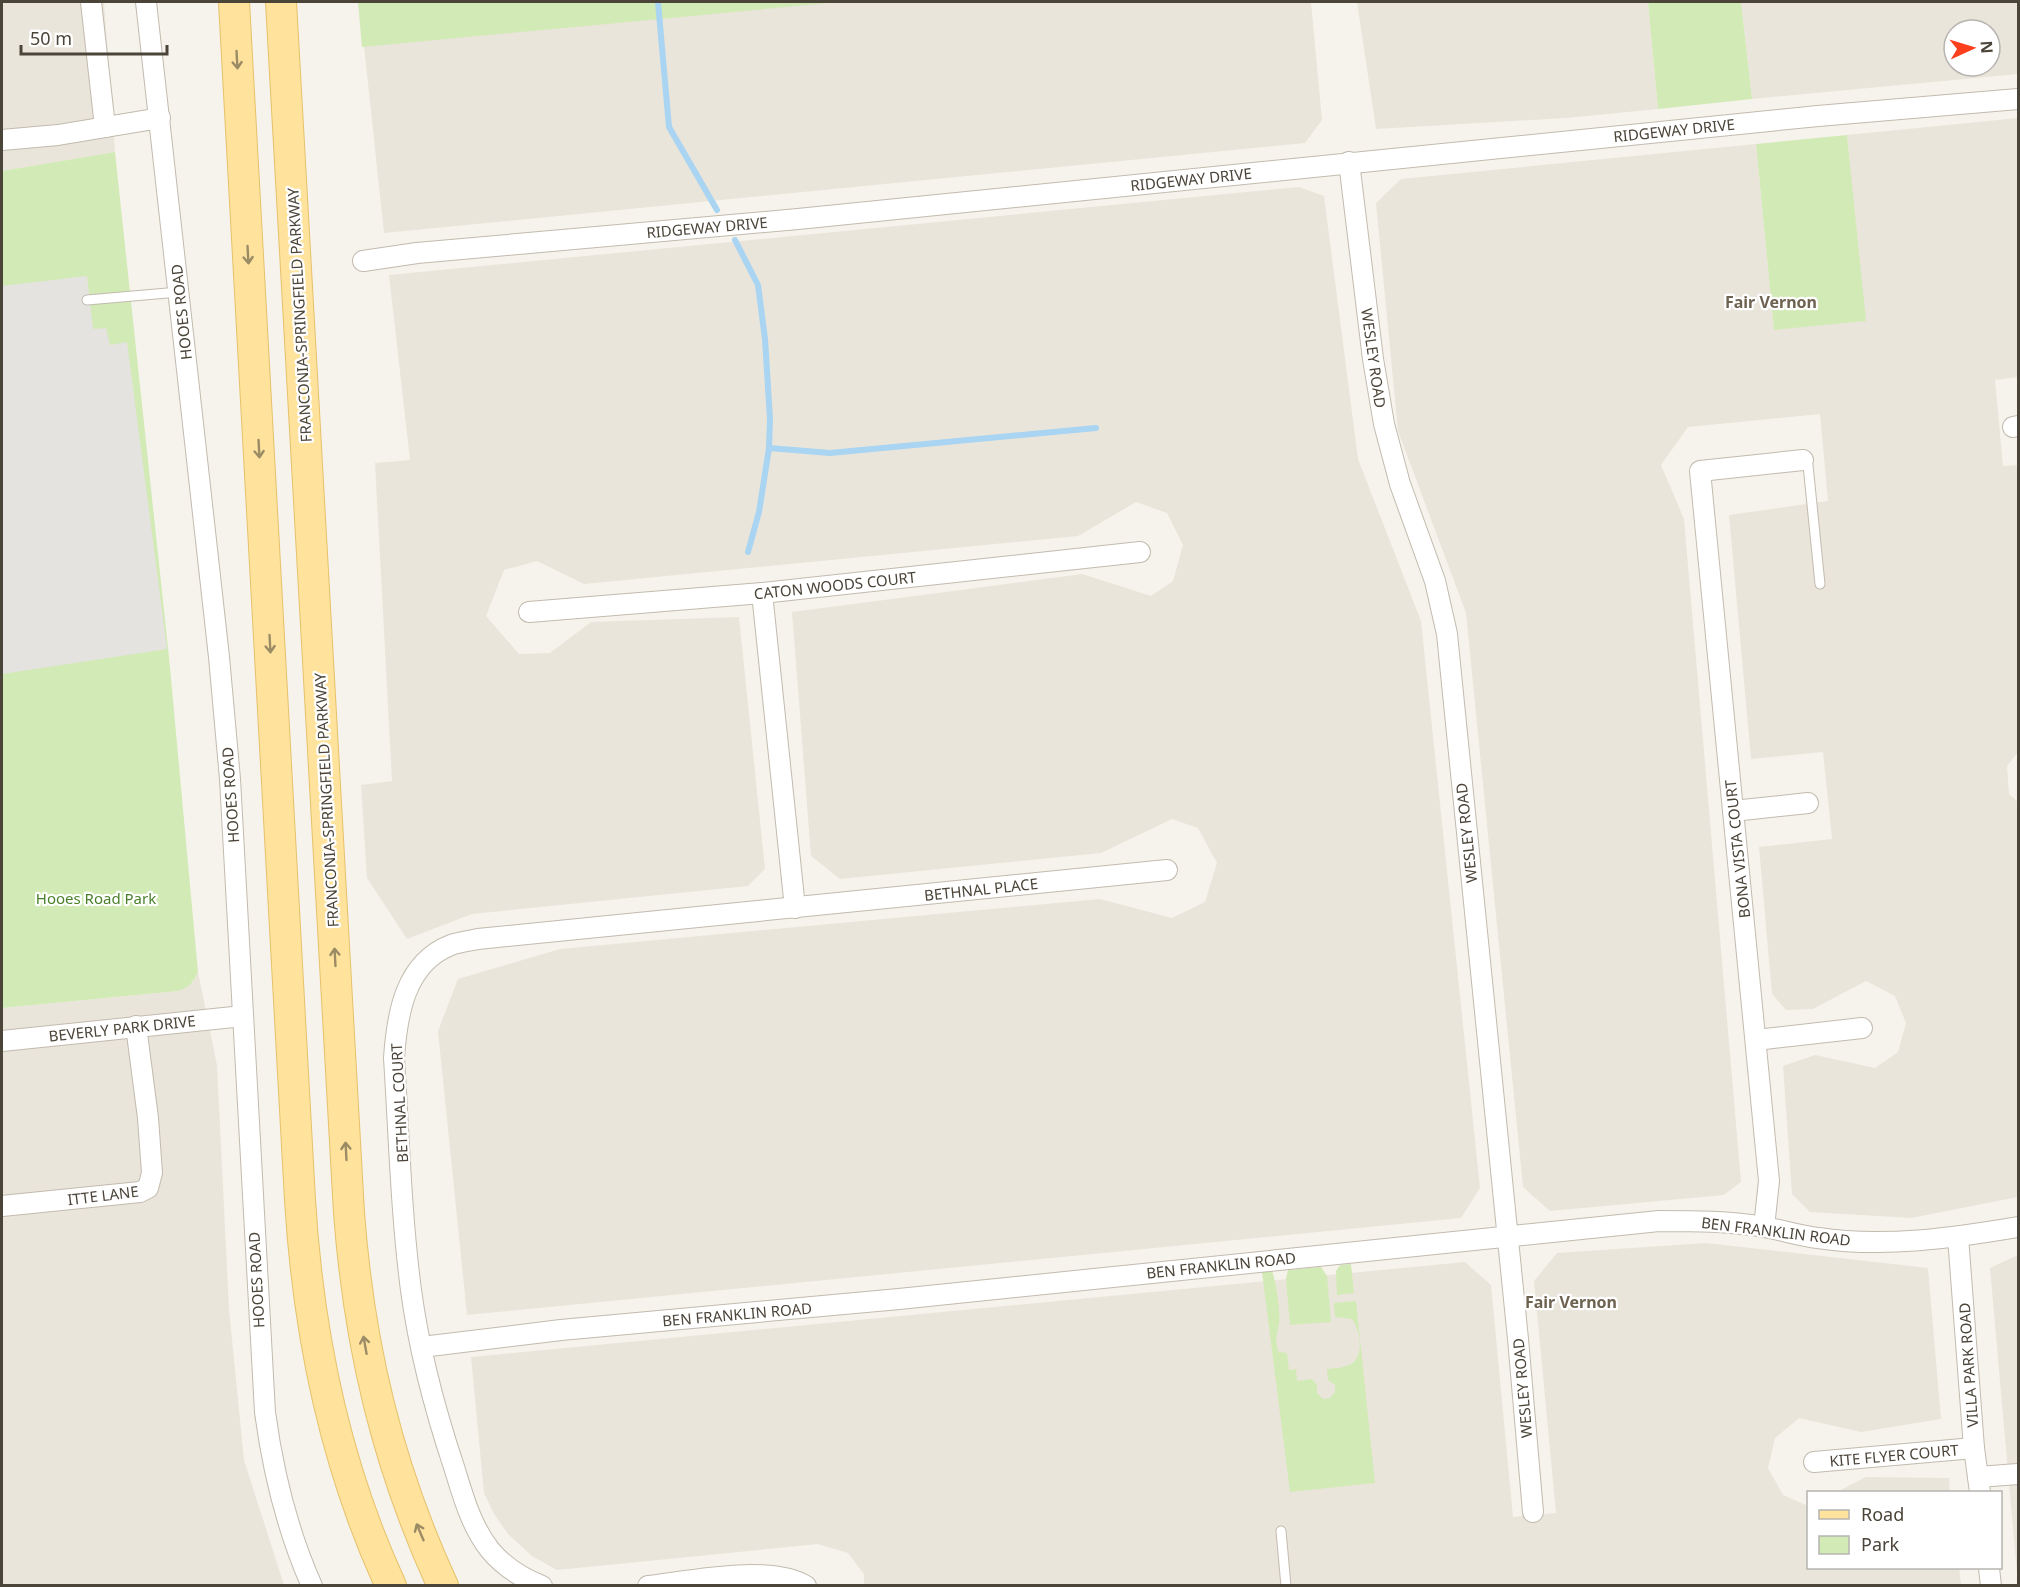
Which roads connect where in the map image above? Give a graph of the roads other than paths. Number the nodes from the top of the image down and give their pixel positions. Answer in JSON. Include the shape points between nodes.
{"nodes":[{"id":1,"x":91,"y":2,"type":"edge"},
{"id":2,"x":146,"y":2,"type":"edge"},
{"id":3,"x":234,"y":2,"type":"edge"},
{"id":4,"x":281,"y":2,"type":"edge"},
{"id":5,"x":2019,"y":99,"type":"edge"},
{"id":6,"x":160,"y":118,"type":"junction"},
{"id":7,"x":105,"y":127,"type":"junction"},
{"id":8,"x":2,"y":140,"type":"edge"},
{"id":9,"x":1349,"y":162,"type":"junction"},
{"id":10,"x":363,"y":261,"type":"dead end"},
{"id":11,"x":179,"y":292,"type":"junction"},
{"id":12,"x":87,"y":300,"type":"dead end"},
{"id":13,"x":1803,"y":460,"type":"joint"},
{"id":14,"x":1140,"y":552,"type":"dead end"},
{"id":15,"x":1821,"y":584,"type":"dead end"},
{"id":16,"x":762,"y":593,"type":"junction"},
{"id":17,"x":529,"y":612,"type":"dead end"},
{"id":18,"x":1808,"y":803,"type":"dead end"},
{"id":19,"x":1733,"y":810,"type":"junction"},
{"id":20,"x":1167,"y":870,"type":"dead end"},
{"id":21,"x":795,"y":908,"type":"junction"},
{"id":22,"x":587,"y":928,"type":"joint"},
{"id":23,"x":243,"y":1016,"type":"junction"},
{"id":24,"x":136,"y":1026,"type":"junction"},
{"id":25,"x":1862,"y":1029,"type":"dead end"},
{"id":26,"x":1756,"y":1040,"type":"junction"},
{"id":27,"x":2,"y":1041,"type":"edge"},
{"id":28,"x":2,"y":1206,"type":"edge"},
{"id":29,"x":1764,"y":1227,"type":"junction"},
{"id":30,"x":2019,"y":1227,"type":"edge"},
{"id":31,"x":1508,"y":1237,"type":"junction"},
{"id":32,"x":1958,"y":1237,"type":"junction"},
{"id":33,"x":422,"y":1347,"type":"junction"},
{"id":34,"x":1974,"y":1448,"type":"junction"},
{"id":35,"x":1814,"y":1462,"type":"dead end"},
{"id":36,"x":2019,"y":1474,"type":"edge"},
{"id":37,"x":1979,"y":1485,"type":"edge"},
{"id":38,"x":1533,"y":1512,"type":"dead end"},
{"id":39,"x":1281,"y":1531,"type":"dead end"},
{"id":40,"x":1989,"y":1569,"type":"edge"},
{"id":41,"x":312,"y":1586,"type":"edge"},
{"id":42,"x":391,"y":1586,"type":"edge"},
{"id":43,"x":443,"y":1586,"type":"edge"},
{"id":44,"x":542,"y":1586,"type":"edge"},
{"id":45,"x":648,"y":1586,"type":"edge"},
{"id":46,"x":806,"y":1586,"type":"edge"},
{"id":47,"x":1286,"y":1586,"type":"edge"},
{"id":48,"x":1991,"y":1586,"type":"edge"}],
"edges":[{"from":1,"to":7,"type":"street"},
{"from":2,"to":6,"type":"street","name":"HOOES ROAD"},
{"from":3,"to":42,"type":"main road","one_way":true,"via":[[305,1262],[323,1377],[340,1446]]},
{"from":43,"to":4,"type":"main road","name":"FRANCONIA-SPRINGFIELD PARKWAY","one_way":true,"via":[[415,1520],[382,1420],[355,1281]]},
{"from":5,"to":9,"type":"street","name":"RIDGEWAY DRIVE"},
{"from":6,"to":7,"type":"street"},
{"from":6,"to":11,"type":"street","name":"HOOES ROAD"},
{"from":7,"to":8,"type":"street"},
{"from":9,"to":10,"type":"street","name":"RIDGEWAY DRIVE"},
{"from":9,"to":31,"type":"street","name":"WESLEY ROAD","via":[[1384,424],[1400,484],[1435,581],[1447,633]]},
{"from":11,"to":12,"type":"lane"},
{"from":11,"to":23,"type":"street","name":"HOOES ROAD","via":[[230,779]]},
{"from":13,"to":15,"type":"lane","via":[[1808,465]]},
{"from":13,"to":19,"type":"street","name":"BONA VISTA COURT","via":[[1700,471]]},
{"from":14,"to":16,"type":"street","name":"CATON WOODS COURT"},
{"from":16,"to":17,"type":"street","name":"CATON WOODS COURT"},
{"from":16,"to":21,"type":"street"},
{"from":18,"to":19,"type":"street"},
{"from":19,"to":26,"type":"street","name":"BONA VISTA COURT"},
{"from":20,"to":21,"type":"street","name":"BETHNAL PLACE"},
{"from":21,"to":22,"type":"street","name":"BETHNAL PLACE"},
{"from":22,"to":33,"type":"street","name":"BETHNAL COURT","via":[[451,945],[431,956],[417,969],[410,983],[401,1008],[394,1058],[411,1292]]},
{"from":23,"to":24,"type":"street","name":"BEVERLY PARK DRIVE"},
{"from":23,"to":41,"type":"street","name":"HOOES ROAD","via":[[265,1412],[280,1500]]},
{"from":24,"to":27,"type":"street","name":"BEVERLY PARK DRIVE"},
{"from":24,"to":28,"type":"street","name":"ITTE LANE","via":[[148,1118],[152,1173],[148,1188]]},
{"from":25,"to":26,"type":"street"},
{"from":26,"to":29,"type":"street","name":"BONA VISTA COURT","via":[[1769,1180]]},
{"from":29,"to":31,"type":"street","name":"BEN FRANKLIN ROAD","via":[[1712,1221],[1659,1221]]},
{"from":29,"to":32,"type":"street","name":"BEN FRANKLIN ROAD","via":[[1818,1238],[1872,1242]]},
{"from":30,"to":32,"type":"street","name":"BEN FRANKLIN ROAD"},
{"from":31,"to":33,"type":"street","name":"BEN FRANKLIN ROAD"},
{"from":31,"to":38,"type":"street","name":"WESLEY ROAD"},
{"from":32,"to":34,"type":"street","name":"VILLA PARK ROAD"},
{"from":33,"to":44,"type":"street","name":"BETHNAL COURT","via":[[437,1418],[478,1532],[510,1570]]},
{"from":34,"to":35,"type":"street","name":"KITE FLYER COURT"},
{"from":34,"to":37,"type":"street","name":"VILLA PARK ROAD"},
{"from":36,"to":37,"type":"street"},
{"from":39,"to":47,"type":"lane"},
{"from":40,"to":48,"type":"street"},
{"from":45,"to":46,"type":"street","via":[[756,1574],[777,1575]]}]}
